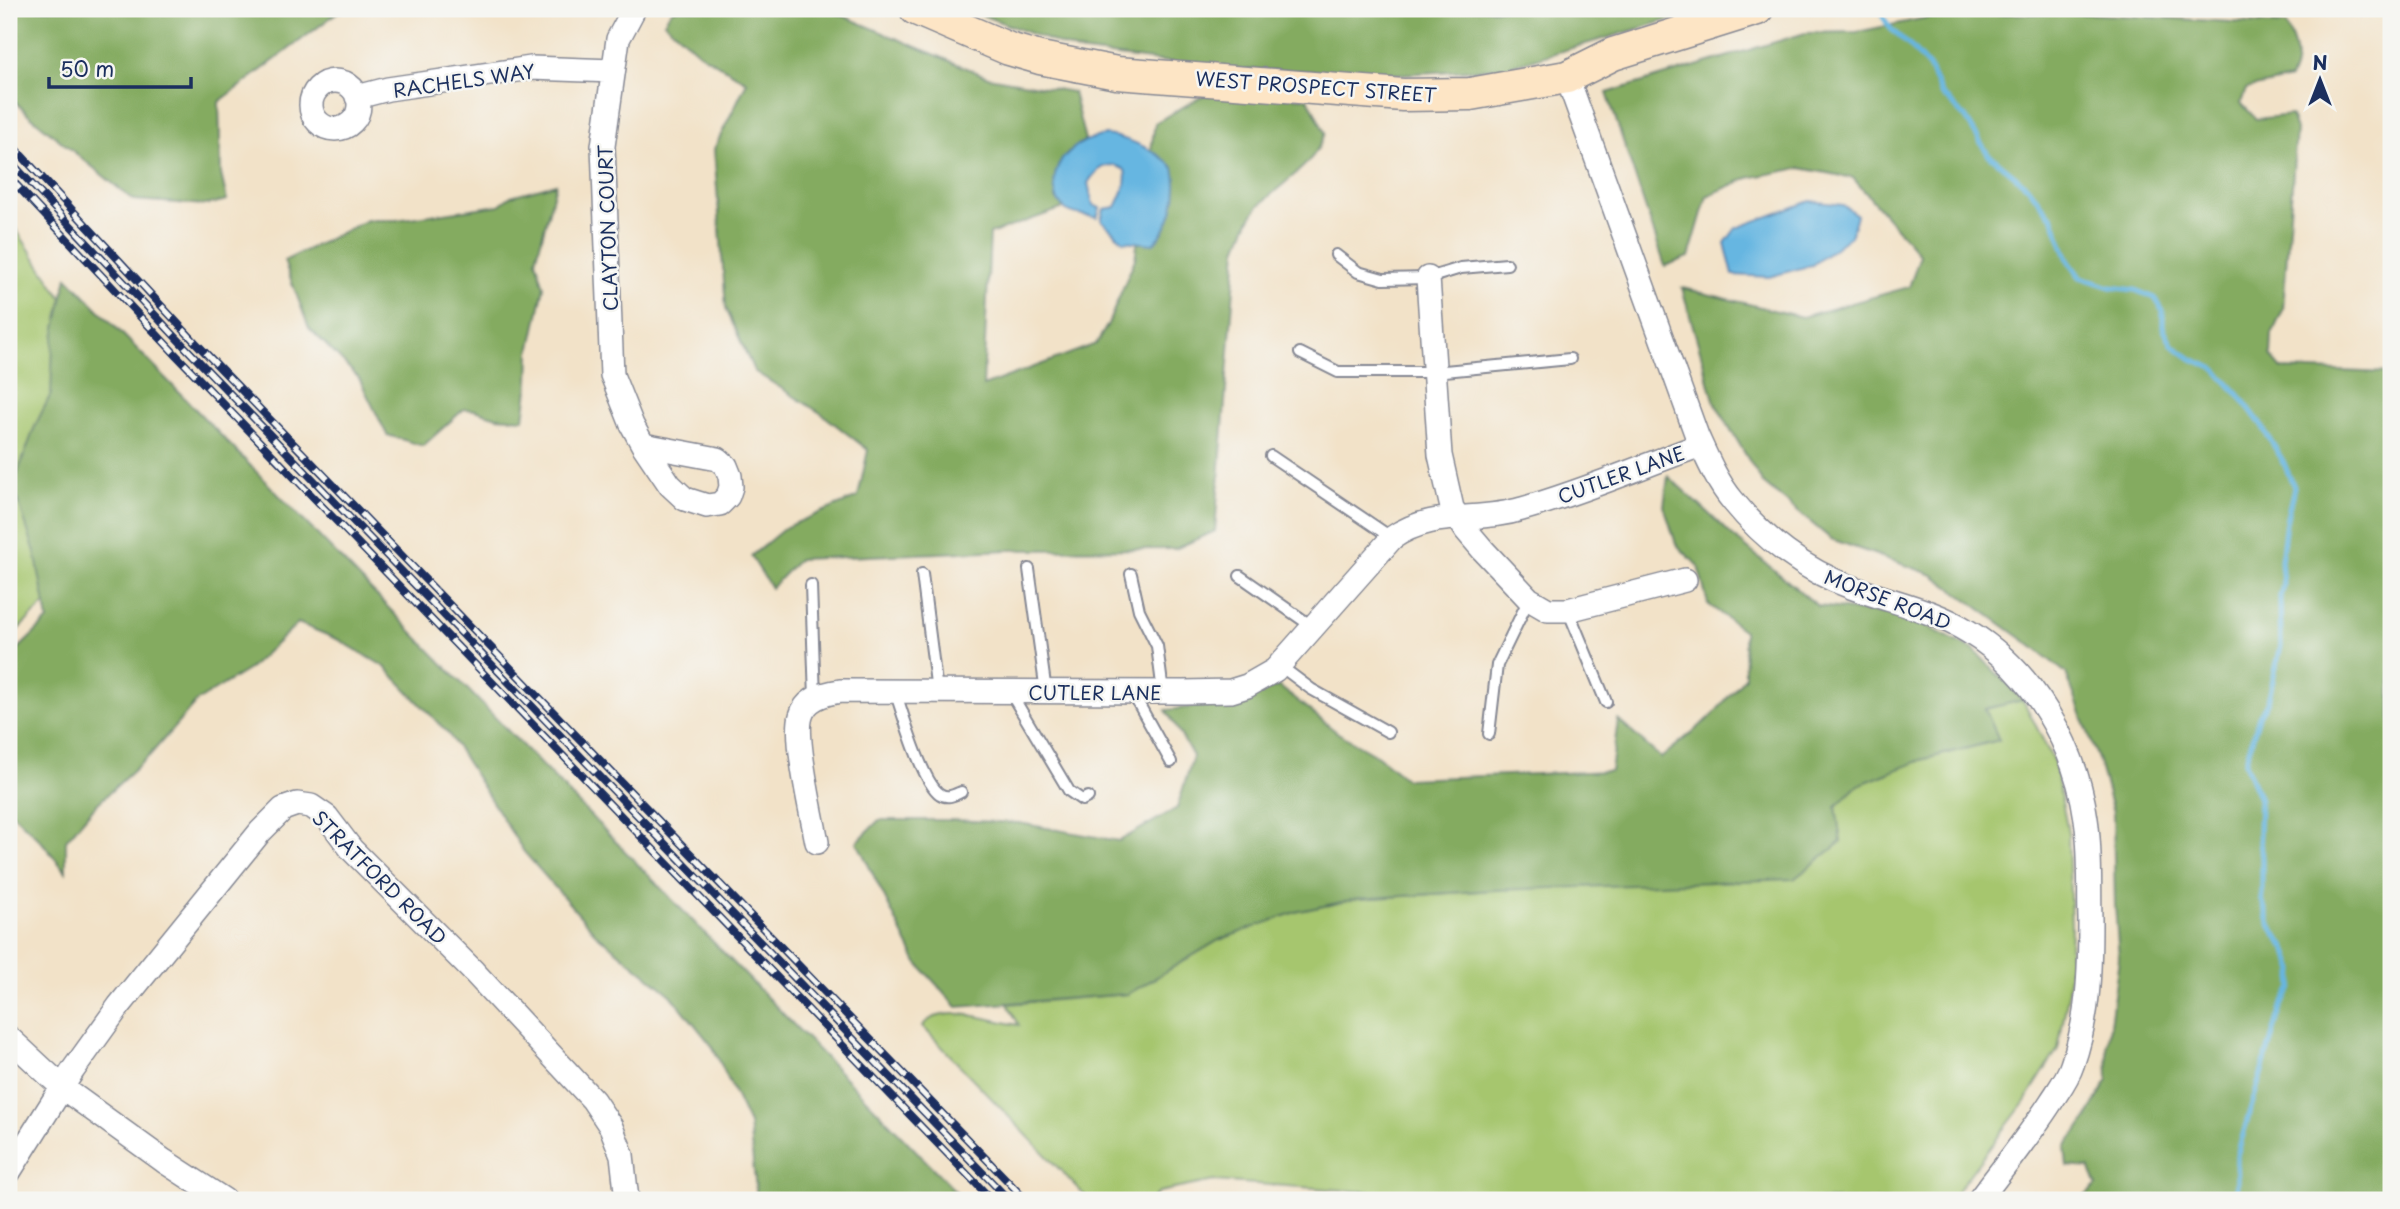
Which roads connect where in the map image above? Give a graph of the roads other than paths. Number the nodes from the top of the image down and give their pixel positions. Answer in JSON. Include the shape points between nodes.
{"nodes":[{"id":1,"x":634,"y":9,"type":"edge"},
{"id":2,"x":916,"y":9,"type":"edge"},
{"id":3,"x":1756,"y":9,"type":"edge"},
{"id":4,"x":613,"y":71,"type":"junction"},
{"id":5,"x":1567,"y":77,"type":"junction"},
{"id":6,"x":357,"y":97,"type":"dead end"},
{"id":7,"x":1336,"y":255,"type":"dead end"},
{"id":8,"x":1507,"y":264,"type":"dead end"},
{"id":9,"x":1428,"y":278,"type":"junction"},
{"id":10,"x":1300,"y":353,"type":"dead end"},
{"id":11,"x":1570,"y":359,"type":"dead end"},
{"id":12,"x":1434,"y":372,"type":"junction"},
{"id":13,"x":643,"y":445,"type":"dead end"},
{"id":14,"x":1701,"y":445,"type":"junction"},
{"id":15,"x":1271,"y":456,"type":"dead end"},
{"id":16,"x":1458,"y":518,"type":"junction"},
{"id":17,"x":1392,"y":538,"type":"junction"},
{"id":18,"x":1029,"y":569,"type":"dead end"},
{"id":19,"x":1131,"y":573,"type":"dead end"},
{"id":20,"x":922,"y":574,"type":"dead end"},
{"id":21,"x":1240,"y":576,"type":"dead end"},
{"id":22,"x":1685,"y":580,"type":"dead end"},
{"id":23,"x":811,"y":585,"type":"dead end"},
{"id":24,"x":1529,"y":599,"type":"junction"},
{"id":25,"x":1568,"y":610,"type":"junction"},
{"id":26,"x":1313,"y":627,"type":"junction"},
{"id":27,"x":1279,"y":665,"type":"junction"},
{"id":28,"x":895,"y":691,"type":"junction"},
{"id":29,"x":937,"y":691,"type":"junction"},
{"id":30,"x":1010,"y":692,"type":"junction"},
{"id":31,"x":1046,"y":692,"type":"junction"},
{"id":32,"x":1132,"y":692,"type":"junction"},
{"id":33,"x":1163,"y":692,"type":"junction"},
{"id":34,"x":815,"y":698,"type":"junction"},
{"id":35,"x":1606,"y":702,"type":"dead end"},
{"id":36,"x":1388,"y":732,"type":"dead end"},
{"id":37,"x":1489,"y":733,"type":"dead end"},
{"id":38,"x":1171,"y":762,"type":"dead end"},
{"id":39,"x":961,"y":792,"type":"dead end"},
{"id":40,"x":1088,"y":797,"type":"dead end"},
{"id":41,"x":817,"y":842,"type":"dead end"},
{"id":42,"x":9,"y":1038,"type":"edge"},
{"id":43,"x":63,"y":1088,"type":"junction"},
{"id":44,"x":9,"y":1172,"type":"edge"},
{"id":45,"x":224,"y":1200,"type":"edge"},
{"id":46,"x":627,"y":1200,"type":"edge"},
{"id":47,"x":1979,"y":1200,"type":"edge"}],
"edges":[{"from":1,"to":4,"type":"street","name":"CLAYTON COURT","via":[[618,39]]},
{"from":2,"to":5,"type":"street","name":"WEST PROSPECT STREET","via":[[1009,49],[1118,73],[1403,95],[1470,94]]},
{"from":3,"to":5,"type":"street","name":"WEST PROSPECT STREET","via":[[1614,54]]},
{"from":4,"to":6,"type":"street","name":"RACHELS WAY","via":[[531,68]]},
{"from":4,"to":13,"type":"street","name":"CLAYTON COURT","via":[[603,146],[612,375]]},
{"from":5,"to":14,"type":"street","name":"MORSE ROAD"},
{"from":7,"to":9,"type":"lane","via":[[1358,272],[1383,279]]},
{"from":8,"to":9,"type":"lane","via":[[1461,268]]},
{"from":9,"to":12,"type":"street"},
{"from":10,"to":12,"type":"lane","via":[[1338,373]]},
{"from":11,"to":12,"type":"lane"},
{"from":12,"to":16,"type":"street","via":[[1440,455],[1448,496]]},
{"from":14,"to":16,"type":"street","name":"CUTLER LANE","via":[[1524,509]]},
{"from":14,"to":47,"type":"street","name":"MORSE ROAD","via":[[1732,500],[1799,561],[1852,588],[1930,611],[1996,651],[2028,685],[2055,724],[2077,773],[2087,820],[2089,878],[2089,988],[2080,1037],[2059,1090]]},
{"from":15,"to":17,"type":"lane"},
{"from":16,"to":17,"type":"street","name":"CUTLER LANE","via":[[1416,524]]},
{"from":16,"to":24,"type":"street"},
{"from":17,"to":26,"type":"street","name":"CUTLER LANE"},
{"from":18,"to":31,"type":"lane"},
{"from":19,"to":33,"type":"lane","via":[[1139,610],[1157,646]]},
{"from":20,"to":29,"type":"lane"},
{"from":21,"to":26,"type":"lane"},
{"from":22,"to":25,"type":"street"},
{"from":23,"to":34,"type":"lane"},
{"from":24,"to":25,"type":"street","via":[[1548,610]]},
{"from":24,"to":37,"type":"lane","via":[[1497,665]]},
{"from":25,"to":35,"type":"lane"},
{"from":26,"to":27,"type":"street","name":"CUTLER LANE"},
{"from":27,"to":33,"type":"street","name":"CUTLER LANE","via":[[1255,682],[1231,691]]},
{"from":27,"to":36,"type":"lane","via":[[1311,689]]},
{"from":28,"to":29,"type":"street","name":"CUTLER LANE"},
{"from":28,"to":34,"type":"street","name":"CUTLER LANE","via":[[841,691]]},
{"from":28,"to":39,"type":"lane","via":[[932,786],[948,797]]},
{"from":29,"to":30,"type":"street","name":"CUTLER LANE"},
{"from":30,"to":31,"type":"street","name":"CUTLER LANE"},
{"from":30,"to":40,"type":"lane","via":[[1069,791],[1082,800]]},
{"from":31,"to":32,"type":"street","name":"CUTLER LANE"},
{"from":32,"to":33,"type":"street","name":"CUTLER LANE"},
{"from":32,"to":38,"type":"lane"},
{"from":34,"to":41,"type":"street","via":[[801,715],[799,734]]},
{"from":42,"to":43,"type":"street"},
{"from":43,"to":44,"type":"street","name":"STRATFORD ROAD"},
{"from":43,"to":45,"type":"street"},
{"from":43,"to":46,"type":"street","name":"STRATFORD ROAD","via":[[119,1006],[260,832],[282,809],[311,806],[327,817],[352,850],[593,1100],[622,1155]]}]}
